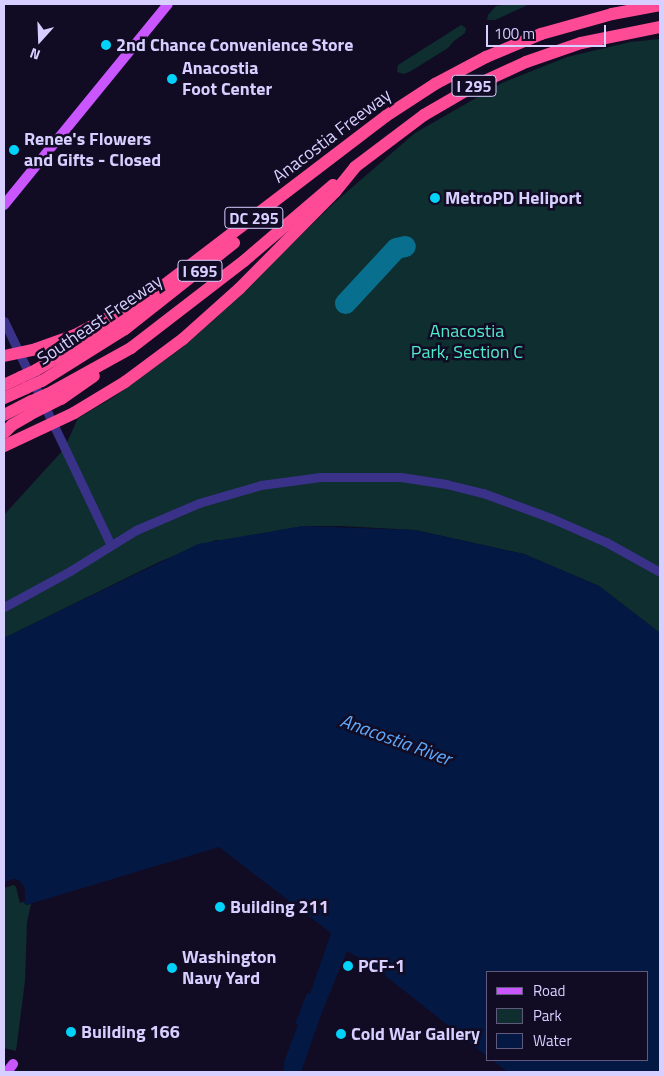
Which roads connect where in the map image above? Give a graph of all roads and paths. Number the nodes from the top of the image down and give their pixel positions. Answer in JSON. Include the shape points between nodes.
{"nodes":[{"id":1,"x":168,"y":4,"type":"edge"},
{"id":2,"x":660,"y":5,"type":"edge"},
{"id":3,"x":660,"y":27,"type":"edge"},
{"id":4,"x":660,"y":35,"type":"edge"},
{"id":5,"x":609,"y":36,"type":"junction"},
{"id":6,"x":348,"y":146,"type":"junction"},
{"id":7,"x":355,"y":167,"type":"junction"},
{"id":8,"x":4,"y":205,"type":"edge"},
{"id":9,"x":159,"y":289,"type":"junction"},
{"id":10,"x":4,"y":321,"type":"edge"},
{"id":11,"x":131,"y":348,"type":"junction"},
{"id":12,"x":4,"y":356,"type":"edge"},
{"id":13,"x":39,"y":375,"type":"junction"},
{"id":14,"x":23,"y":383,"type":"junction"},
{"id":15,"x":4,"y":385,"type":"edge"},
{"id":16,"x":4,"y":398,"type":"edge"},
{"id":17,"x":4,"y":415,"type":"edge"},
{"id":18,"x":4,"y":433,"type":"edge"},
{"id":19,"x":4,"y":446,"type":"edge"},
{"id":20,"x":111,"y":545,"type":"junction"},
{"id":21,"x":660,"y":572,"type":"edge"},
{"id":22,"x":4,"y":607,"type":"edge"}],
"edges":[{"from":1,"to":8,"type":"main road"},
{"from":2,"to":6,"type":"highway","name":"Anacostia Freeway","number":"I 295","via":[[581,22],[493,54],[409,100]]},
{"from":3,"to":5,"type":"highway","name":"Anacostia Freeway","number":"I 295"},
{"from":4,"to":5,"type":"highway"},
{"from":5,"to":7,"type":"highway","name":"Anacostia Freeway","number":"I 295","via":[[540,57],[474,86],[412,123]]},
{"from":6,"to":9,"type":"highway","name":"Anacostia Freeway","number":"DC 295"},
{"from":6,"to":13,"type":"highway","name":"Southeast Freeway","number":"I 695","via":[[318,175],[165,299],[125,328]]},
{"from":7,"to":11,"type":"highway","name":"Southeast Freeway","number":"I 695","via":[[244,261]]},
{"from":7,"to":19,"type":"highway","name":"Anacostia Freeway","number":"DC 295","bridge":true,"via":[[335,192],[239,289],[183,339],[137,374],[74,413]]},
{"from":9,"to":12,"type":"highway","bridge":true,"via":[[75,335]]},
{"from":9,"to":13,"type":"highway","name":"Anacostia Freeway","number":"DC 295","via":[[128,315]]},
{"from":10,"to":20,"type":"street"},
{"from":11,"to":17,"type":"highway","name":"Southeast Freeway","number":"I 695","bridge":true},
{"from":11,"to":18,"type":"highway","bridge":true,"via":[[61,398],[12,425]]},
{"from":13,"to":14,"type":"highway","name":"Anacostia Freeway","number":"DC 295","bridge":true},
{"from":14,"to":15,"type":"highway","name":"Anacostia Freeway","number":"DC 295"},
{"from":14,"to":16,"type":"highway"},
{"from":20,"to":21,"type":"street","via":[[147,524],[237,491],[307,478],[382,476],[438,482],[502,499],[606,542]]},
{"from":20,"to":22,"type":"street"}]}
